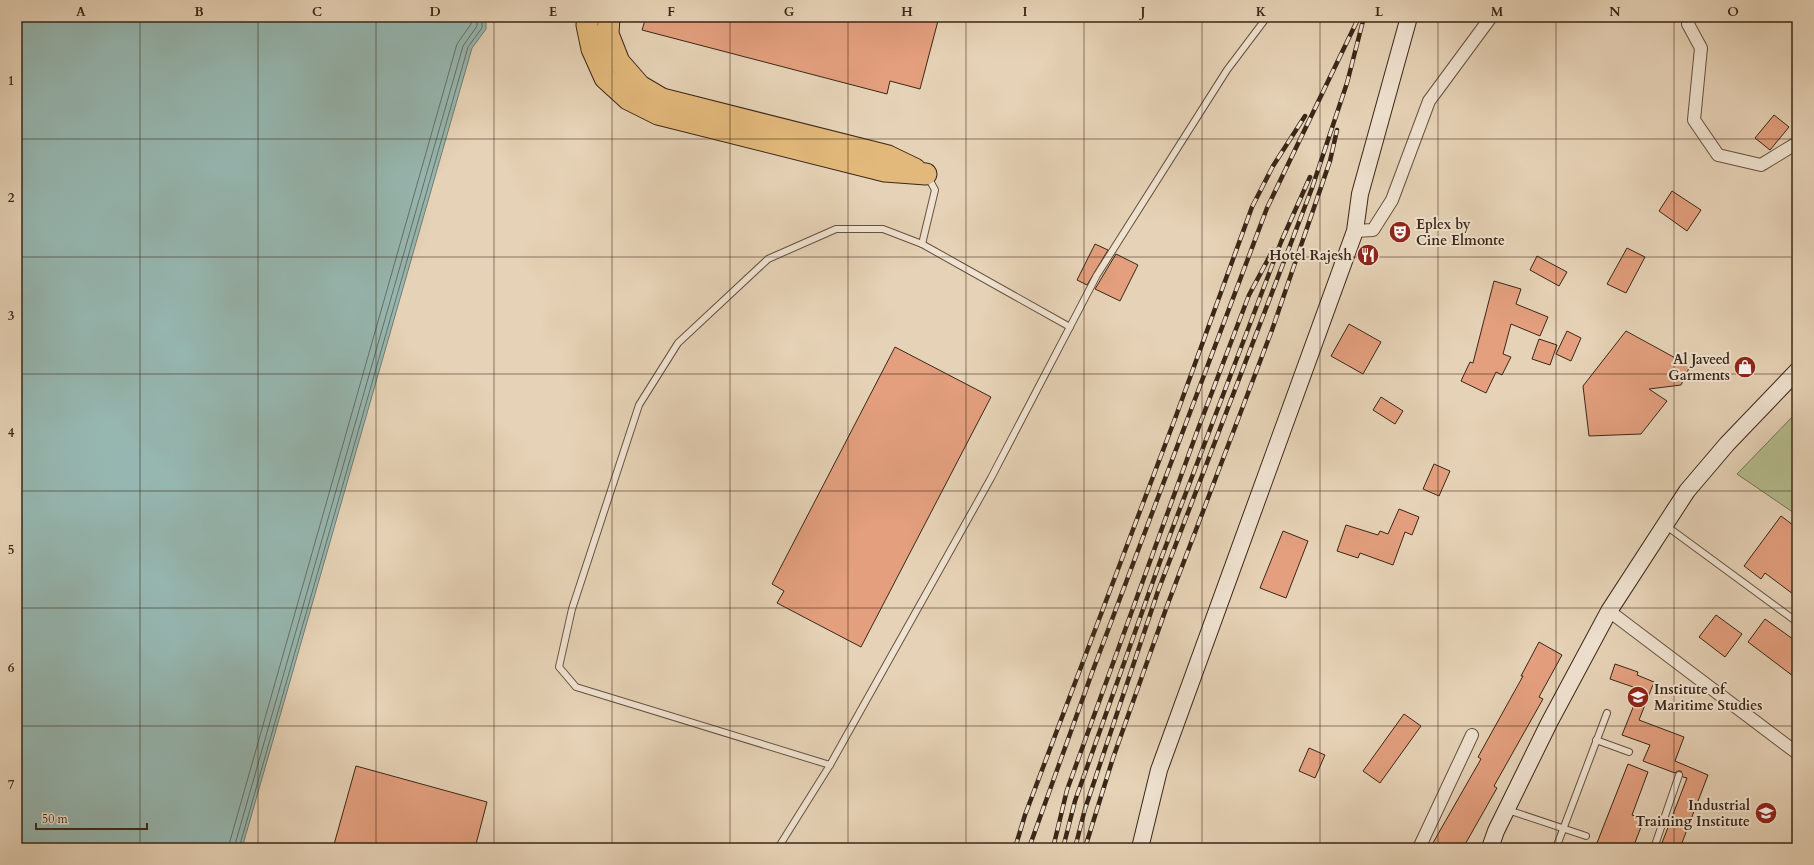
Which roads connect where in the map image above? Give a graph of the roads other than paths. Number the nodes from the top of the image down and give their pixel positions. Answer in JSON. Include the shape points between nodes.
{"nodes":[{"id":1,"x":588,"y":17,"type":"edge"},
{"id":2,"x":609,"y":17,"type":"edge"},
{"id":3,"x":1267,"y":17,"type":"edge"},
{"id":4,"x":1491,"y":17,"type":"edge"},
{"id":5,"x":1689,"y":17,"type":"edge"},
{"id":6,"x":1409,"y":19,"type":"edge"},
{"id":7,"x":1797,"y":143,"type":"edge"},
{"id":8,"x":926,"y":174,"type":"junction"},
{"id":9,"x":1355,"y":231,"type":"junction"},
{"id":10,"x":922,"y":244,"type":"junction"},
{"id":11,"x":1070,"y":327,"type":"junction"},
{"id":12,"x":1797,"y":371,"type":"edge"},
{"id":13,"x":1665,"y":525,"type":"junction"},
{"id":14,"x":1609,"y":611,"type":"junction"},
{"id":15,"x":1797,"y":622,"type":"edge"},
{"id":16,"x":1607,"y":712,"type":"dead end"},
{"id":17,"x":1472,"y":735,"type":"dead end"},
{"id":18,"x":1596,"y":740,"type":"junction"},
{"id":19,"x":1629,"y":752,"type":"dead end"},
{"id":20,"x":1797,"y":753,"type":"edge"},
{"id":21,"x":830,"y":765,"type":"junction"},
{"id":22,"x":1679,"y":775,"type":"dead end"},
{"id":23,"x":1507,"y":809,"type":"junction"},
{"id":24,"x":1562,"y":828,"type":"junction"},
{"id":25,"x":1586,"y":836,"type":"dead end"},
{"id":26,"x":778,"y":848,"type":"edge"},
{"id":27,"x":1140,"y":848,"type":"edge"},
{"id":28,"x":1419,"y":848,"type":"edge"},
{"id":29,"x":1490,"y":848,"type":"edge"},
{"id":30,"x":1556,"y":848,"type":"edge"},
{"id":31,"x":1654,"y":848,"type":"edge"}],
"edges":[{"from":1,"to":8,"type":"highway","via":[[592,49],[605,78],[628,99],[658,114],[885,171]]},
{"from":2,"to":8,"type":"highway","via":[[608,34],[619,62],[640,86],[662,99],[888,156]]},
{"from":3,"to":11,"type":"lane","via":[[1244,45],[1219,83],[1097,275]]},
{"from":4,"to":9,"type":"street","via":[[1429,101],[1392,200],[1378,223],[1373,230]]},
{"from":5,"to":7,"type":"street","via":[[1688,24],[1701,48],[1694,120],[1718,155],[1761,165]]},
{"from":6,"to":9,"type":"main road","via":[[1360,194]]},
{"from":8,"to":10,"type":"lane","via":[[935,190]]},
{"from":9,"to":27,"type":"main road","via":[[1159,770]]},
{"from":10,"to":11,"type":"lane"},
{"from":10,"to":21,"type":"lane","via":[[883,230],[836,229],[768,259],[678,343],[638,405],[572,609],[559,668],[576,687]]},
{"from":11,"to":21,"type":"lane","via":[[991,478]]},
{"from":12,"to":13,"type":"main road","via":[[1687,491]]},
{"from":13,"to":14,"type":"main road"},
{"from":13,"to":15,"type":"lane"},
{"from":14,"to":20,"type":"street"},
{"from":14,"to":23,"type":"main road","via":[[1549,723]]},
{"from":16,"to":18,"type":"lane"},
{"from":17,"to":28,"type":"street"},
{"from":18,"to":19,"type":"lane"},
{"from":18,"to":24,"type":"lane"},
{"from":21,"to":26,"type":"lane"},
{"from":22,"to":31,"type":"lane"},
{"from":23,"to":24,"type":"lane"},
{"from":23,"to":29,"type":"main road"},
{"from":24,"to":25,"type":"lane"},
{"from":24,"to":30,"type":"lane"}]}
